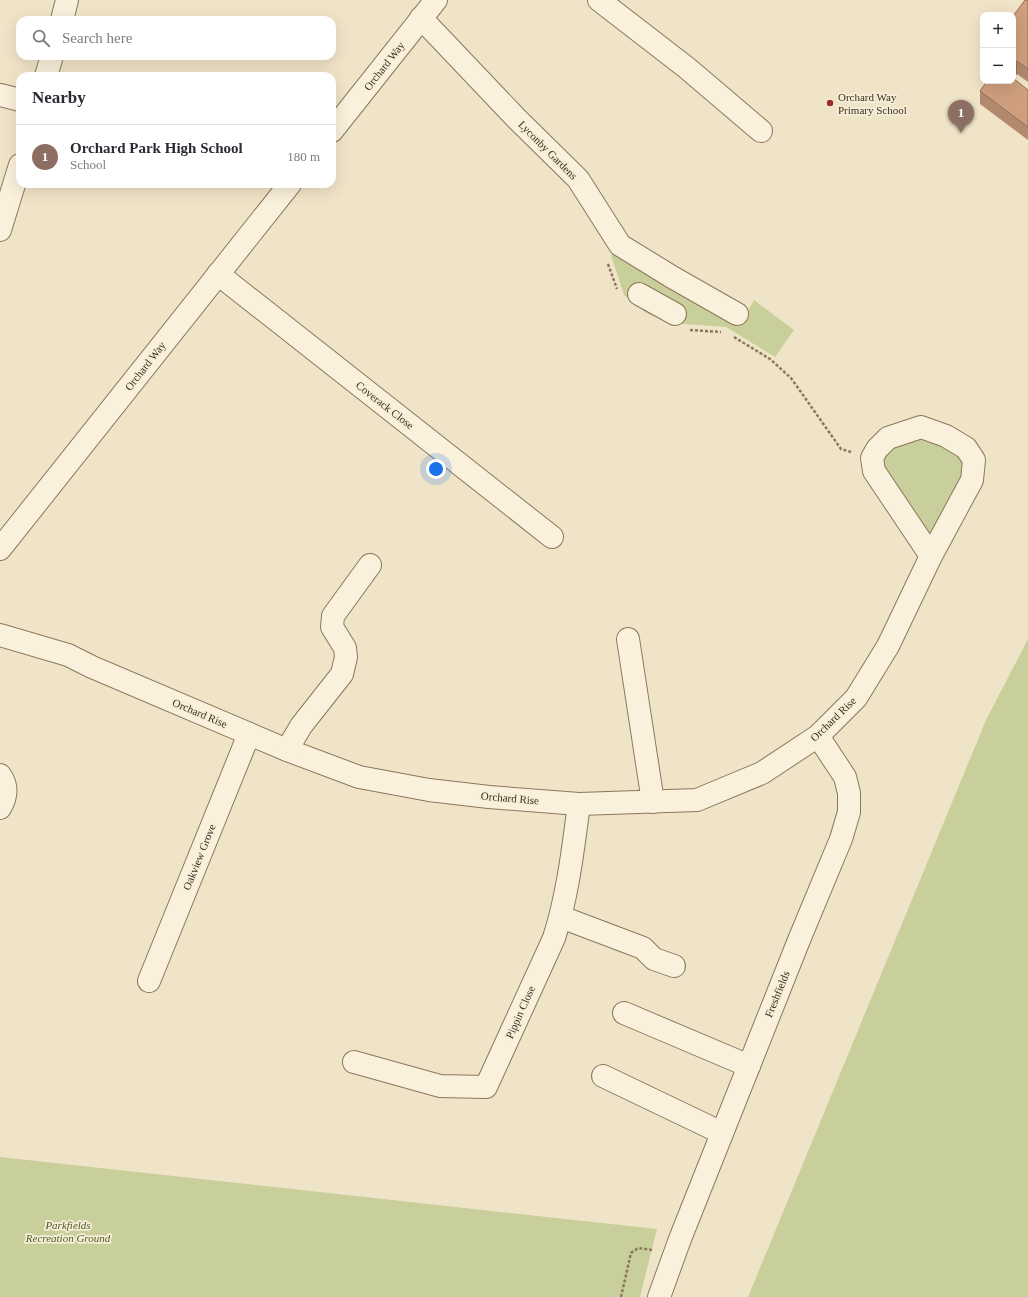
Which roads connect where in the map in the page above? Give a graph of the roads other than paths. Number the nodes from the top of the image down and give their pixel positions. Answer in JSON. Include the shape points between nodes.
{"nodes":[{"id":1,"x":67,"y":0,"type":"edge"},
{"id":2,"x":436,"y":0,"type":"edge"},
{"id":3,"x":599,"y":0,"type":"edge"},
{"id":4,"x":63,"y":16,"type":"edge"},
{"id":5,"x":421,"y":18,"type":"junction"},
{"id":6,"x":51,"y":60,"type":"edge"},
{"id":7,"x":47,"y":72,"type":"edge"},
{"id":8,"x":0,"y":95,"type":"edge"},
{"id":9,"x":16,"y":99,"type":"edge"},
{"id":10,"x":336,"y":126,"type":"edge"},
{"id":11,"x":761,"y":131,"type":"dead end"},
{"id":12,"x":16,"y":178,"type":"edge"},
{"id":13,"x":287,"y":188,"type":"edge"},
{"id":14,"x":0,"y":230,"type":"edge"},
{"id":15,"x":218,"y":274,"type":"junction"},
{"id":16,"x":672,"y":277,"type":"junction"},
{"id":17,"x":675,"y":314,"type":"dead end"},
{"id":18,"x":737,"y":314,"type":"road end"},
{"id":19,"x":552,"y":537,"type":"dead end"},
{"id":20,"x":0,"y":549,"type":"edge"},
{"id":21,"x":931,"y":556,"type":"junction"},
{"id":22,"x":370,"y":565,"type":"dead end"},
{"id":23,"x":0,"y":634,"type":"edge"},
{"id":24,"x":628,"y":639,"type":"dead end"},
{"id":25,"x":249,"y":734,"type":"junction"},
{"id":26,"x":818,"y":736,"type":"junction"},
{"id":27,"x":287,"y":750,"type":"junction"},
{"id":28,"x":0,"y":775,"type":"edge"},
{"id":29,"x":653,"y":802,"type":"junction"},
{"id":30,"x":579,"y":804,"type":"junction"},
{"id":31,"x":0,"y":808,"type":"edge"},
{"id":32,"x":561,"y":917,"type":"junction"},
{"id":33,"x":674,"y":966,"type":"dead end"},
{"id":34,"x":149,"y":981,"type":"dead end"},
{"id":35,"x":624,"y":1013,"type":"dead end"},
{"id":36,"x":354,"y":1062,"type":"dead end"},
{"id":37,"x":749,"y":1066,"type":"junction"},
{"id":38,"x":603,"y":1076,"type":"dead end"},
{"id":39,"x":722,"y":1133,"type":"junction"},
{"id":40,"x":659,"y":1297,"type":"edge"}],
"edges":[{"from":1,"to":4,"type":"street"},
{"from":2,"to":5,"type":"street","name":"Orchard Way"},
{"from":3,"to":11,"type":"street","via":[[687,68]]},
{"from":5,"to":10,"type":"street","name":"Orchard Way"},
{"from":5,"to":16,"type":"street","name":"Lyconby Gardens","via":[[578,180],[620,245]]},
{"from":6,"to":7,"type":"street"},
{"from":8,"to":9,"type":"street"},
{"from":12,"to":14,"type":"street"},
{"from":13,"to":15,"type":"street","name":"Orchard Way"},
{"from":15,"to":19,"type":"street","name":"Coverack Close"},
{"from":15,"to":20,"type":"street","name":"Orchard Way"},
{"from":16,"to":17,"type":"street","via":[[648,299]]},
{"from":16,"to":18,"type":"street","name":"Lyconby Gardens"},
{"from":21,"to":21,"type":"street","name":"Orchard Rise","via":[[874,471],[872,458],[888,438],[921,427],[946,436],[966,448],[974,460],[972,480]]},
{"from":21,"to":26,"type":"street","name":"Orchard Rise","via":[[888,646],[856,698]]},
{"from":22,"to":27,"type":"street","via":[[333,616],[332,627],[345,648],[346,657],[342,674],[300,726]]},
{"from":23,"to":25,"type":"street","name":"Orchard Rise","via":[[68,655]]},
{"from":24,"to":29,"type":"street"},
{"from":25,"to":27,"type":"street","name":"Orchard Rise"},
{"from":25,"to":34,"type":"street","name":"Oakview Grove"},
{"from":26,"to":29,"type":"street","name":"Orchard Rise","via":[[762,772],[697,800]]},
{"from":26,"to":37,"type":"street","name":"Freshfields","via":[[845,777],[849,793],[849,812],[841,839]]},
{"from":27,"to":30,"type":"street","name":"Orchard Rise","via":[[359,777],[392,784],[489,797]]},
{"from":28,"to":31,"type":"street","via":[[5,783],[6,794]]},
{"from":29,"to":30,"type":"street","name":"Orchard Rise"},
{"from":30,"to":32,"type":"street","name":"Pippin Close","via":[[569,881]]},
{"from":32,"to":33,"type":"street","via":[[642,948],[654,959]]},
{"from":32,"to":36,"type":"street","name":"Pippin Close","via":[[554,938],[486,1087],[440,1086]]},
{"from":35,"to":37,"type":"street"},
{"from":37,"to":39,"type":"street","name":"Freshfields"},
{"from":38,"to":39,"type":"street"},
{"from":39,"to":40,"type":"street","name":"Freshfields"}]}
